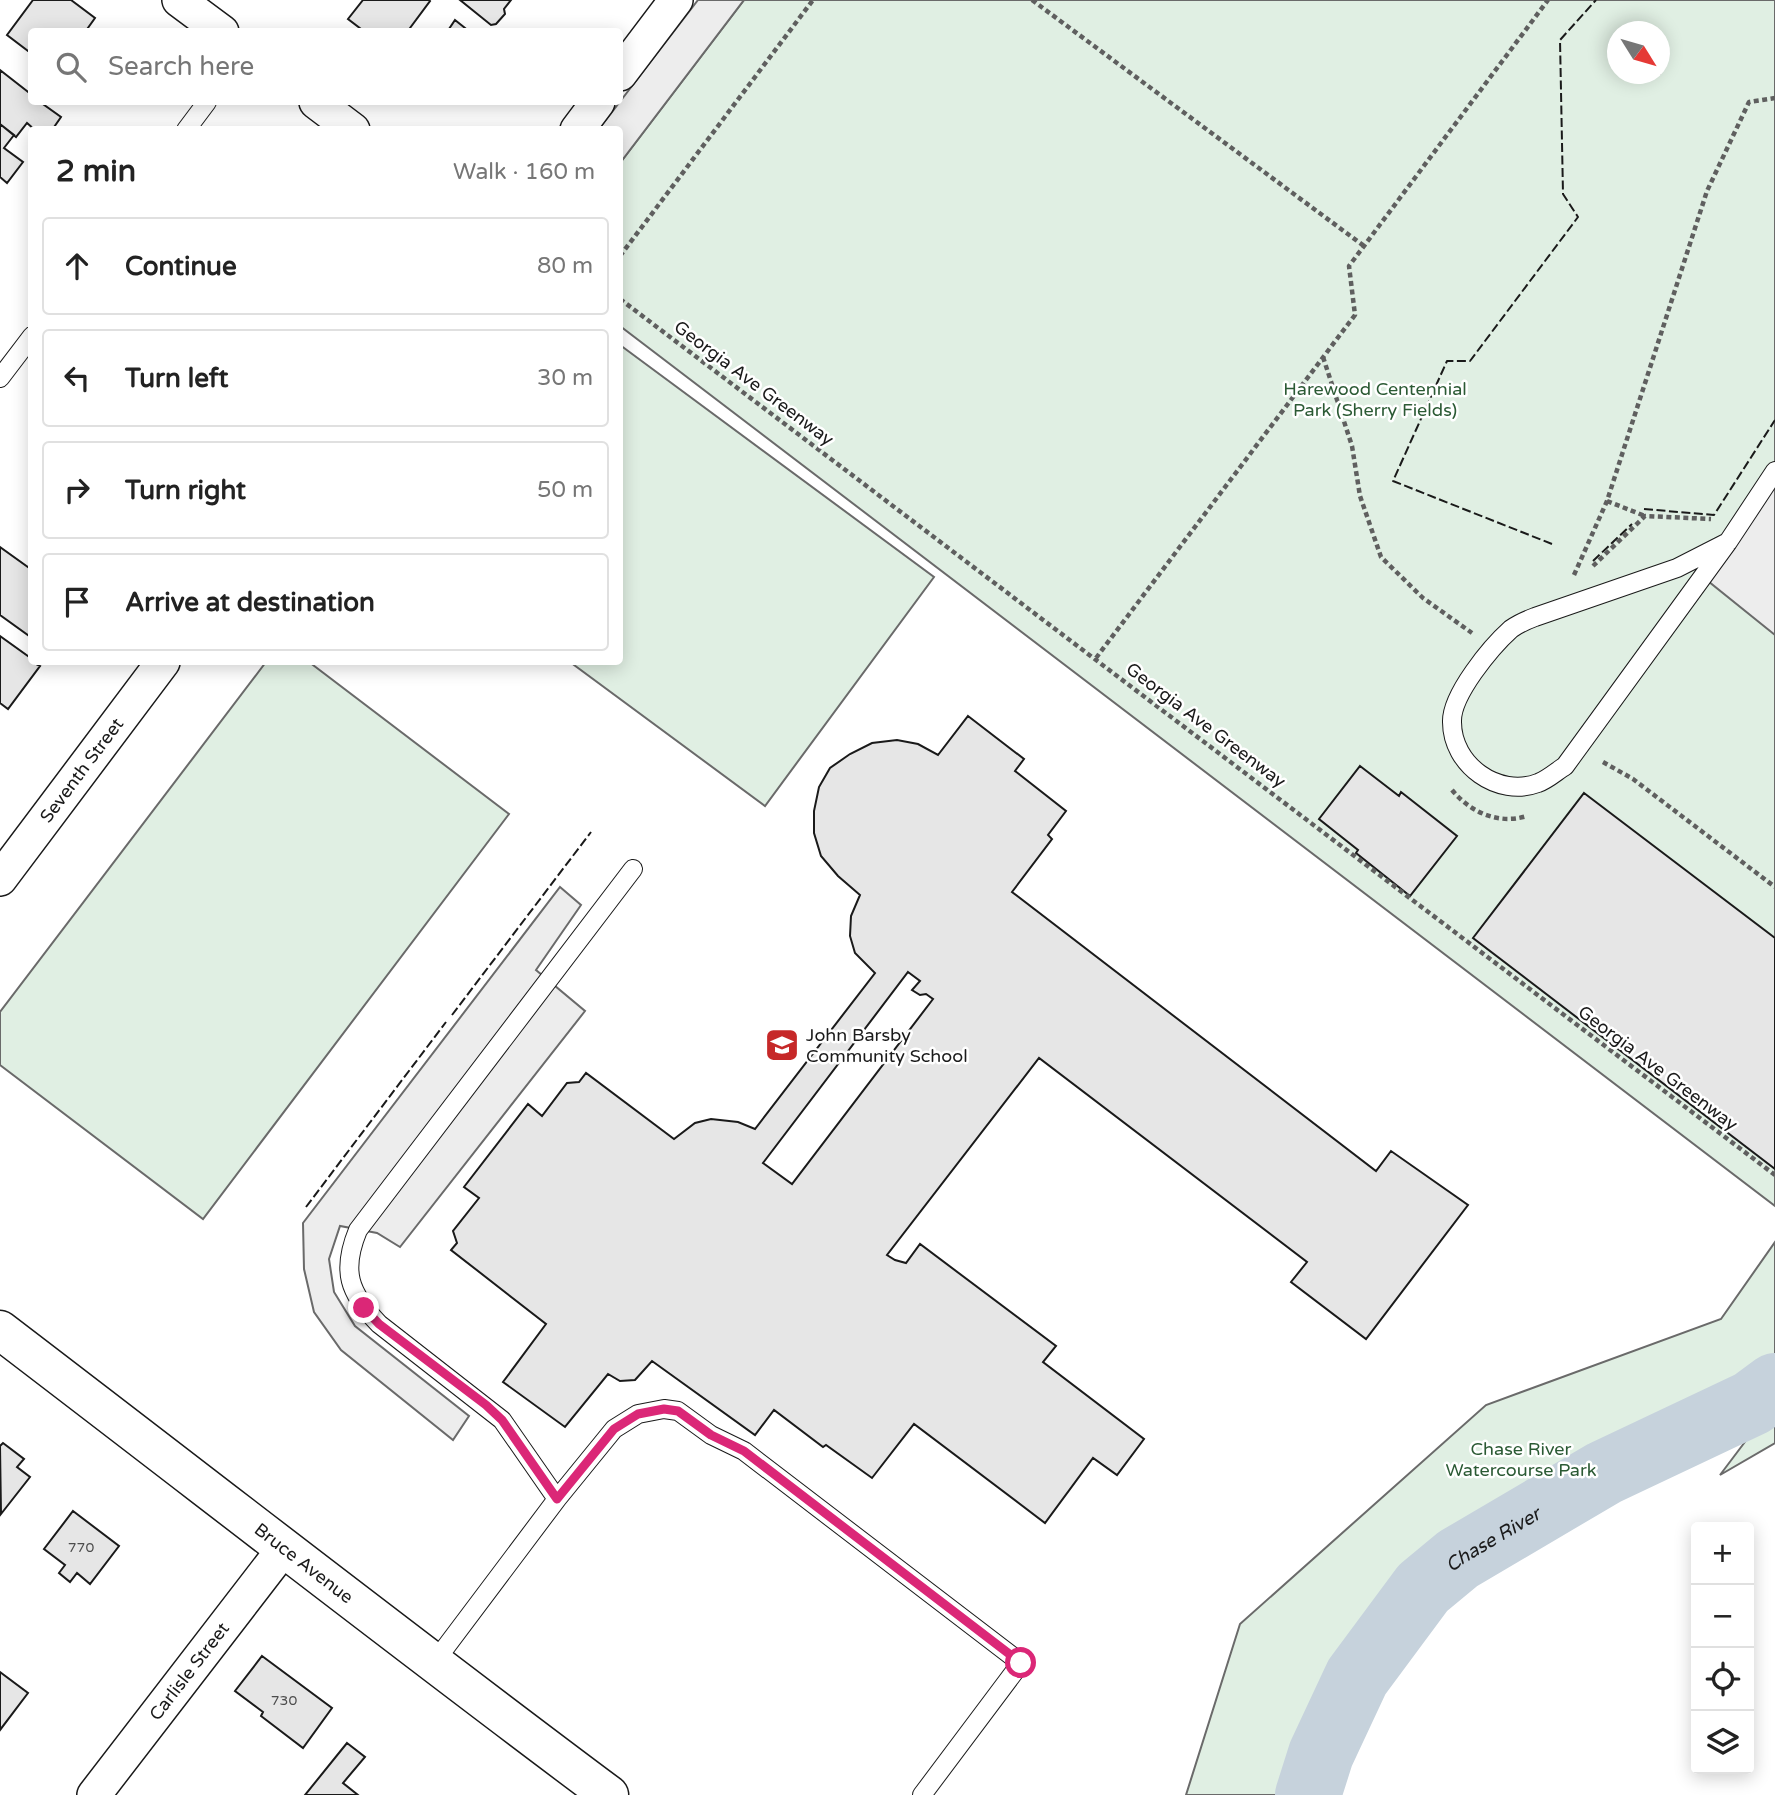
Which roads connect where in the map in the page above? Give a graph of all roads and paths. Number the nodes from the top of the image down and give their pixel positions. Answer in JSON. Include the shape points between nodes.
{"nodes":[{"id":1,"x":179,"y":0,"type":"edge"},
{"id":2,"x":676,"y":0,"type":"edge"},
{"id":3,"x":813,"y":0,"type":"edge"},
{"id":4,"x":1032,"y":0,"type":"edge"},
{"id":5,"x":1548,"y":0,"type":"edge"},
{"id":6,"x":217,"y":28,"type":"edge"},
{"id":7,"x":623,"y":70,"type":"edge"},
{"id":8,"x":1775,"y":98,"type":"edge"},
{"id":9,"x":205,"y":105,"type":"edge"},
{"id":10,"x":320,"y":105,"type":"edge"},
{"id":11,"x":596,"y":105,"type":"edge"},
{"id":12,"x":189,"y":126,"type":"edge"},
{"id":13,"x":348,"y":126,"type":"edge"},
{"id":14,"x":580,"y":126,"type":"edge"},
{"id":15,"x":1707,"y":191,"type":"dead end"},
{"id":16,"x":1364,"y":246,"type":"junction"},
{"id":17,"x":623,"y":252,"type":"edge"},
{"id":18,"x":623,"y":301,"type":"edge"},
{"id":19,"x":28,"y":341,"type":"edge"},
{"id":20,"x":1323,"y":356,"type":"junction"},
{"id":21,"x":0,"y":378,"type":"edge"},
{"id":22,"x":1775,"y":471,"type":"edge"},
{"id":23,"x":1607,"y":501,"type":"dead end"},
{"id":24,"x":1645,"y":516,"type":"junction"},
{"id":25,"x":1714,"y":519,"type":"dead end"},
{"id":26,"x":1728,"y":542,"type":"junction"},
{"id":27,"x":1588,"y":571,"type":"dead end"},
{"id":28,"x":1572,"y":581,"type":"dead end"},
{"id":29,"x":1578,"y":581,"type":"dead end"},
{"id":30,"x":1474,"y":635,"type":"dead end"},
{"id":31,"x":1096,"y":658,"type":"junction"},
{"id":32,"x":161,"y":665,"type":"edge"},
{"id":33,"x":633,"y":869,"type":"dead end"},
{"id":34,"x":0,"y":879,"type":"edge"},
{"id":35,"x":1775,"y":1175,"type":"edge"},
{"id":36,"x":0,"y":1331,"type":"edge"},
{"id":37,"x":557,"y":1499,"type":"junction"},
{"id":38,"x":285,"y":1547,"type":"junction"},
{"id":39,"x":433,"y":1664,"type":"junction"},
{"id":40,"x":94,"y":1795,"type":"edge"},
{"id":41,"x":608,"y":1795,"type":"edge"},
{"id":42,"x":922,"y":1795,"type":"edge"}],
"edges":[{"from":1,"to":6,"type":"street"},
{"from":2,"to":7,"type":"street"},
{"from":3,"to":17,"type":"path"},
{"from":4,"to":16,"type":"path"},
{"from":5,"to":16,"type":"path"},
{"from":8,"to":15,"type":"path","via":[[1749,102]]},
{"from":9,"to":12,"type":"lane"},
{"from":10,"to":13,"type":"street"},
{"from":11,"to":14,"type":"street"},
{"from":16,"to":20,"type":"path","via":[[1349,266],[1355,315]]},
{"from":18,"to":31,"type":"path","name":"Georgia Ave Greenway"},
{"from":19,"to":21,"type":"lane"},
{"from":20,"to":30,"type":"path","via":[[1381,557],[1423,598]]},
{"from":20,"to":31,"type":"path"},
{"from":22,"to":26,"type":"lane"},
{"from":23,"to":24,"type":"path"},
{"from":24,"to":25,"type":"path"},
{"from":24,"to":27,"type":"path"},
{"from":26,"to":26,"type":"lane","via":[[1677,568],[1514,627],[1495,645],[1459,696],[1451,722],[1458,752],[1482,778],[1510,788],[1539,783],[1565,766]]},
{"from":28,"to":29,"type":"path"},
{"from":31,"to":35,"type":"path","name":"Georgia Ave Greenway"},
{"from":32,"to":34,"type":"street","name":"Seventh Street"},
{"from":33,"to":37,"type":"lane","via":[[358,1230],[350,1251],[348,1272],[364,1308],[502,1420]]},
{"from":36,"to":38,"type":"street","name":"Bruce Avenue"},
{"from":37,"to":39,"type":"lane"},
{"from":37,"to":42,"type":"lane","via":[[614,1429],[638,1414],[678,1411],[744,1451],[1021,1663]]},
{"from":38,"to":39,"type":"street","name":"Bruce Avenue"},
{"from":38,"to":40,"type":"street","name":"Carlisle Street"},
{"from":39,"to":41,"type":"street","name":"Bruce Avenue"}]}
